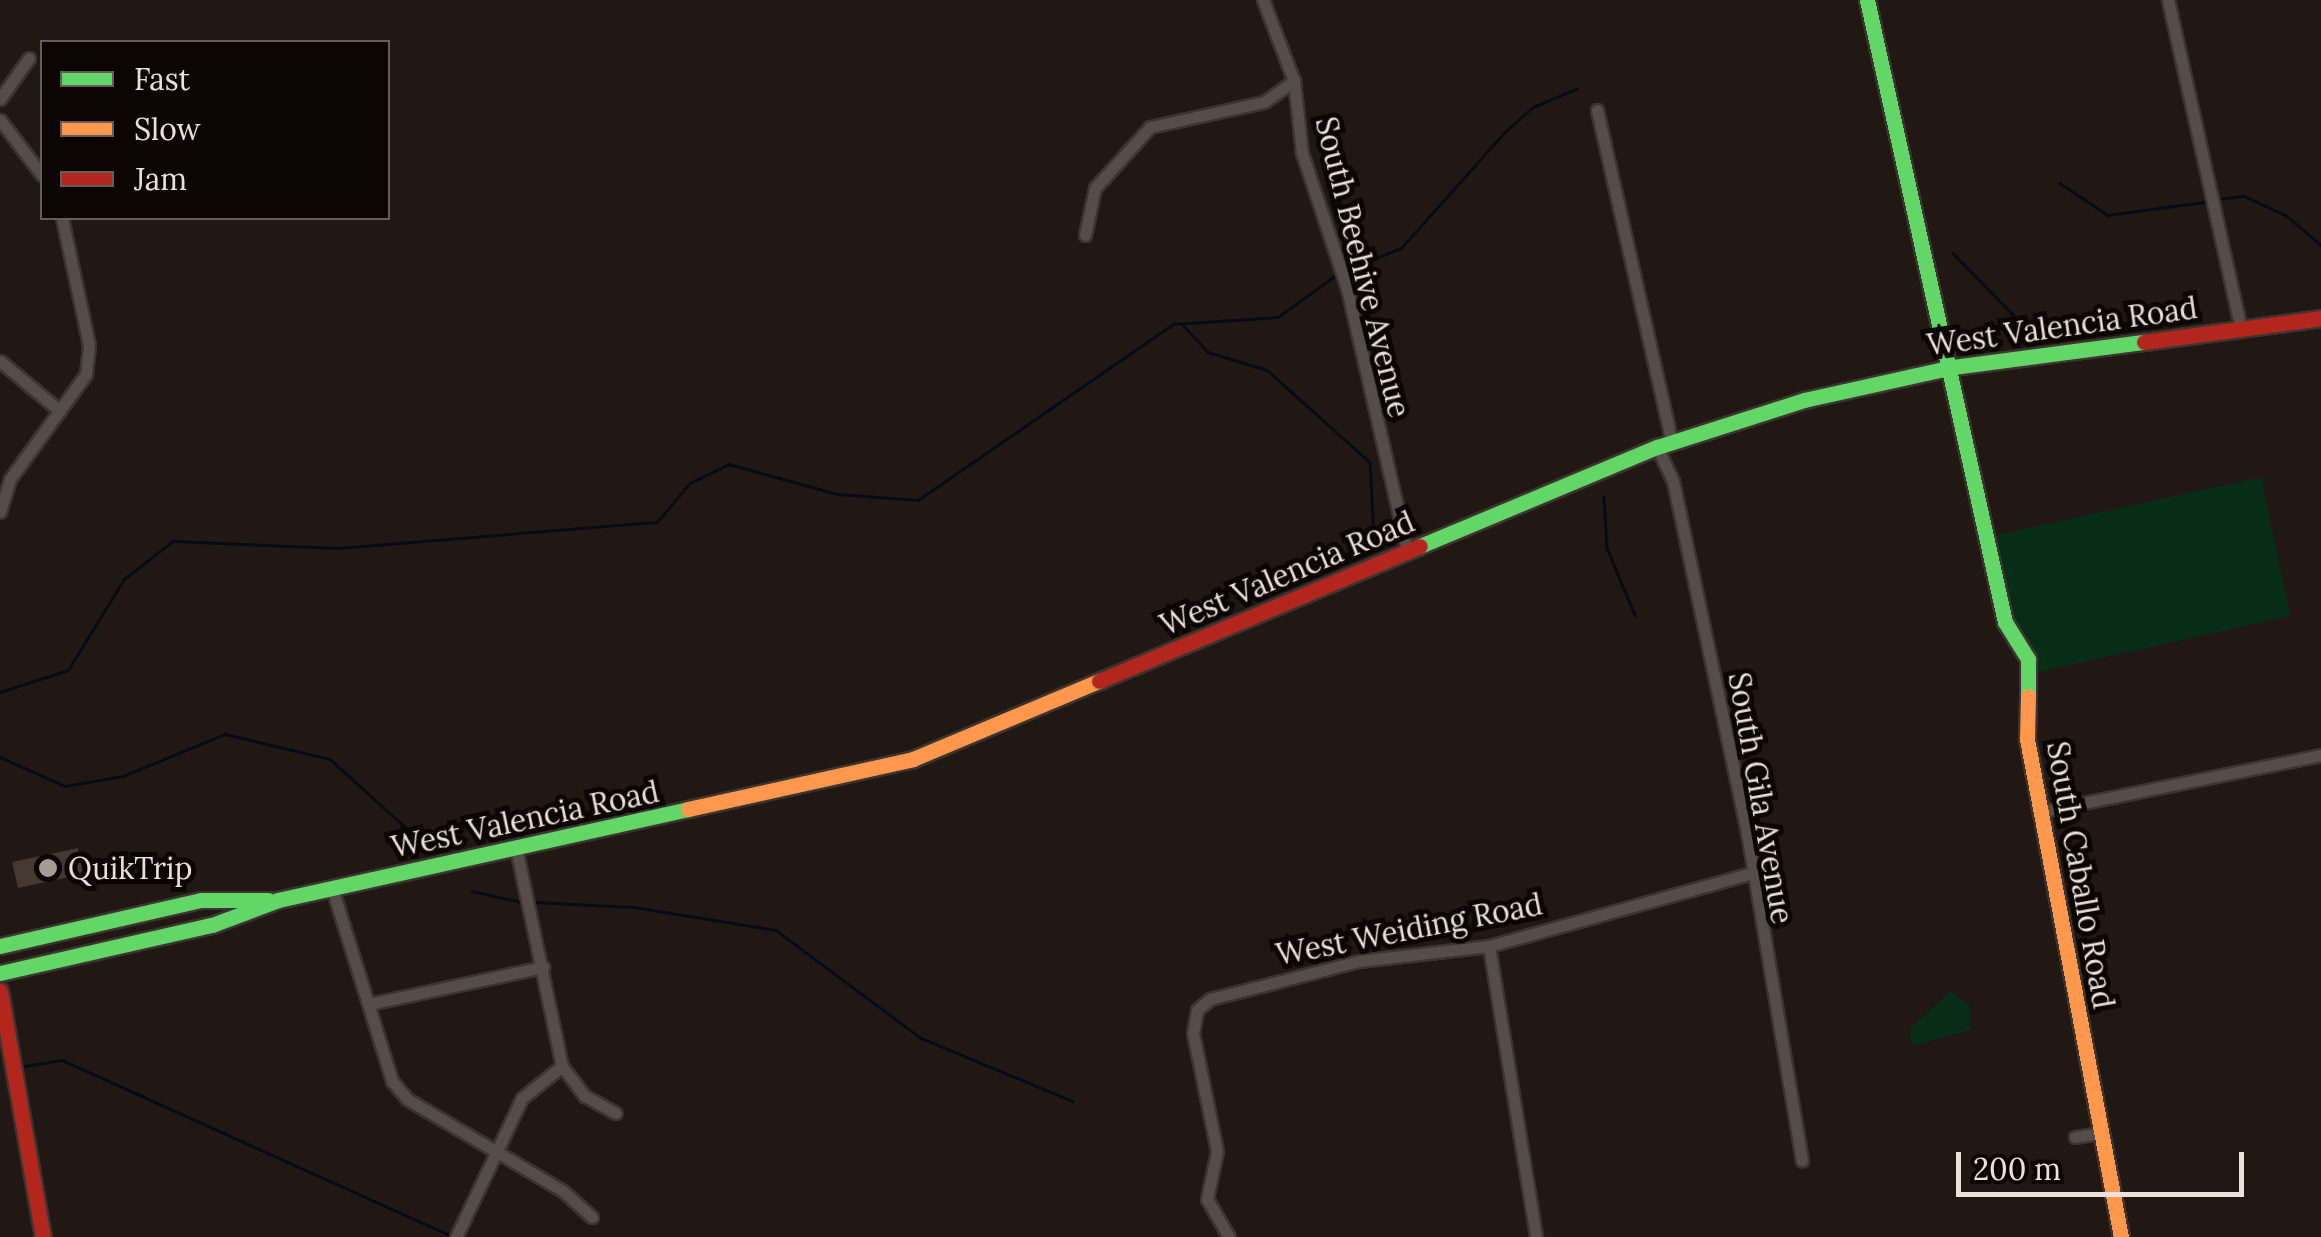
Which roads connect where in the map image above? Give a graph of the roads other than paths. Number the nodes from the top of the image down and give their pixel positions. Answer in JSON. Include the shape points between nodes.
{"nodes":[{"id":1,"x":1263,"y":0,"type":"edge"},
{"id":2,"x":1868,"y":0,"type":"edge"},
{"id":3,"x":2168,"y":0,"type":"edge"},
{"id":4,"x":29,"y":58,"type":"dead end"},
{"id":5,"x":1294,"y":81,"type":"junction"},
{"id":6,"x":0,"y":99,"type":"edge"},
{"id":7,"x":1597,"y":110,"type":"dead end"},
{"id":8,"x":0,"y":120,"type":"edge"},
{"id":9,"x":40,"y":172,"type":"edge"},
{"id":10,"x":62,"y":220,"type":"edge"},
{"id":11,"x":1086,"y":235,"type":"dead end"},
{"id":12,"x":2321,"y":318,"type":"edge"},
{"id":13,"x":2241,"y":328,"type":"junction"},
{"id":14,"x":0,"y":362,"type":"edge"},
{"id":15,"x":1953,"y":367,"type":"junction"},
{"id":16,"x":60,"y":412,"type":"junction"},
{"id":17,"x":1665,"y":444,"type":"junction"},
{"id":18,"x":0,"y":512,"type":"edge"},
{"id":19,"x":1407,"y":551,"type":"junction"},
{"id":20,"x":2321,"y":756,"type":"edge"},
{"id":21,"x":2042,"y":810,"type":"junction"},
{"id":22,"x":516,"y":848,"type":"junction"},
{"id":23,"x":1749,"y":874,"type":"junction"},
{"id":24,"x":332,"y":888,"type":"junction"},
{"id":25,"x":278,"y":900,"type":"junction"},
{"id":26,"x":0,"y":946,"type":"edge"},
{"id":27,"x":1488,"y":946,"type":"junction"},
{"id":28,"x":542,"y":967,"type":"junction"},
{"id":29,"x":0,"y":973,"type":"edge"},
{"id":30,"x":0,"y":991,"type":"edge"},
{"id":31,"x":368,"y":1004,"type":"junction"},
{"id":32,"x":562,"y":1066,"type":"junction"},
{"id":33,"x":616,"y":1113,"type":"dead end"},
{"id":34,"x":2099,"y":1133,"type":"junction"},
{"id":35,"x":2075,"y":1137,"type":"dead end"},
{"id":36,"x":497,"y":1154,"type":"junction"},
{"id":37,"x":1805,"y":1160,"type":"dead end"},
{"id":38,"x":592,"y":1217,"type":"dead end"},
{"id":39,"x":43,"y":1237,"type":"edge"},
{"id":40,"x":456,"y":1237,"type":"edge"},
{"id":41,"x":1229,"y":1237,"type":"edge"},
{"id":42,"x":1536,"y":1237,"type":"edge"},
{"id":43,"x":2121,"y":1237,"type":"edge"}],
"edges":[{"from":1,"to":5,"type":"street","name":"South Beehive Avenue"},
{"from":2,"to":15,"type":"main road","name":"South Caballo Road"},
{"from":3,"to":13,"type":"street"},
{"from":4,"to":6,"type":"street"},
{"from":5,"to":11,"type":"street","via":[[1264,102],[1150,127],[1095,188]]},
{"from":5,"to":19,"type":"street","name":"South Beehive Avenue","via":[[1302,154],[1347,288]]},
{"from":7,"to":17,"type":"street","name":"South Gila Avenue"},
{"from":8,"to":9,"type":"street"},
{"from":10,"to":16,"type":"street","via":[[89,346],[86,374]]},
{"from":12,"to":13,"type":"main road","name":"West Valencia Road"},
{"from":13,"to":15,"type":"main road","name":"West Valencia Road"},
{"from":14,"to":16,"type":"street"},
{"from":15,"to":17,"type":"main road","name":"West Valencia Road","via":[[1832,392]]},
{"from":15,"to":21,"type":"main road","name":"South Caballo Road","via":[[2005,622],[2028,659],[2027,738]]},
{"from":16,"to":18,"type":"street","via":[[10,479]]},
{"from":17,"to":19,"type":"main road","name":"West Valencia Road"},
{"from":17,"to":23,"type":"street","name":"South Gila Avenue","via":[[1747,832]]},
{"from":19,"to":22,"type":"main road","name":"West Valencia Road","via":[[964,742],[846,777]]},
{"from":20,"to":21,"type":"street"},
{"from":21,"to":34,"type":"main road","name":"South Caballo Road"},
{"from":22,"to":24,"type":"main road","name":"West Valencia Road"},
{"from":22,"to":28,"type":"street"},
{"from":23,"to":27,"type":"street","name":"West Weiding Road"},
{"from":23,"to":37,"type":"street","name":"South Gila Avenue"},
{"from":24,"to":25,"type":"main road","name":"West Valencia Road"},
{"from":24,"to":31,"type":"street"},
{"from":25,"to":26,"type":"main road","name":"West Valencia Road","via":[[201,900]]},
{"from":25,"to":29,"type":"main road","name":"West Valencia Road","via":[[212,925]]},
{"from":27,"to":41,"type":"street","name":"West Weiding Road","via":[[1345,964],[1225,993],[1197,1010],[1193,1034],[1217,1151],[1207,1199]]},
{"from":27,"to":42,"type":"street"},
{"from":28,"to":31,"type":"street"},
{"from":28,"to":32,"type":"street"},
{"from":30,"to":39,"type":"main road"},
{"from":31,"to":36,"type":"street","via":[[382,1060],[407,1098]]},
{"from":32,"to":33,"type":"street","via":[[585,1096]]},
{"from":32,"to":36,"type":"street","via":[[522,1098]]},
{"from":34,"to":35,"type":"street"},
{"from":34,"to":43,"type":"main road","name":"South Caballo Road"},
{"from":36,"to":38,"type":"street"},
{"from":36,"to":40,"type":"street"}]}
